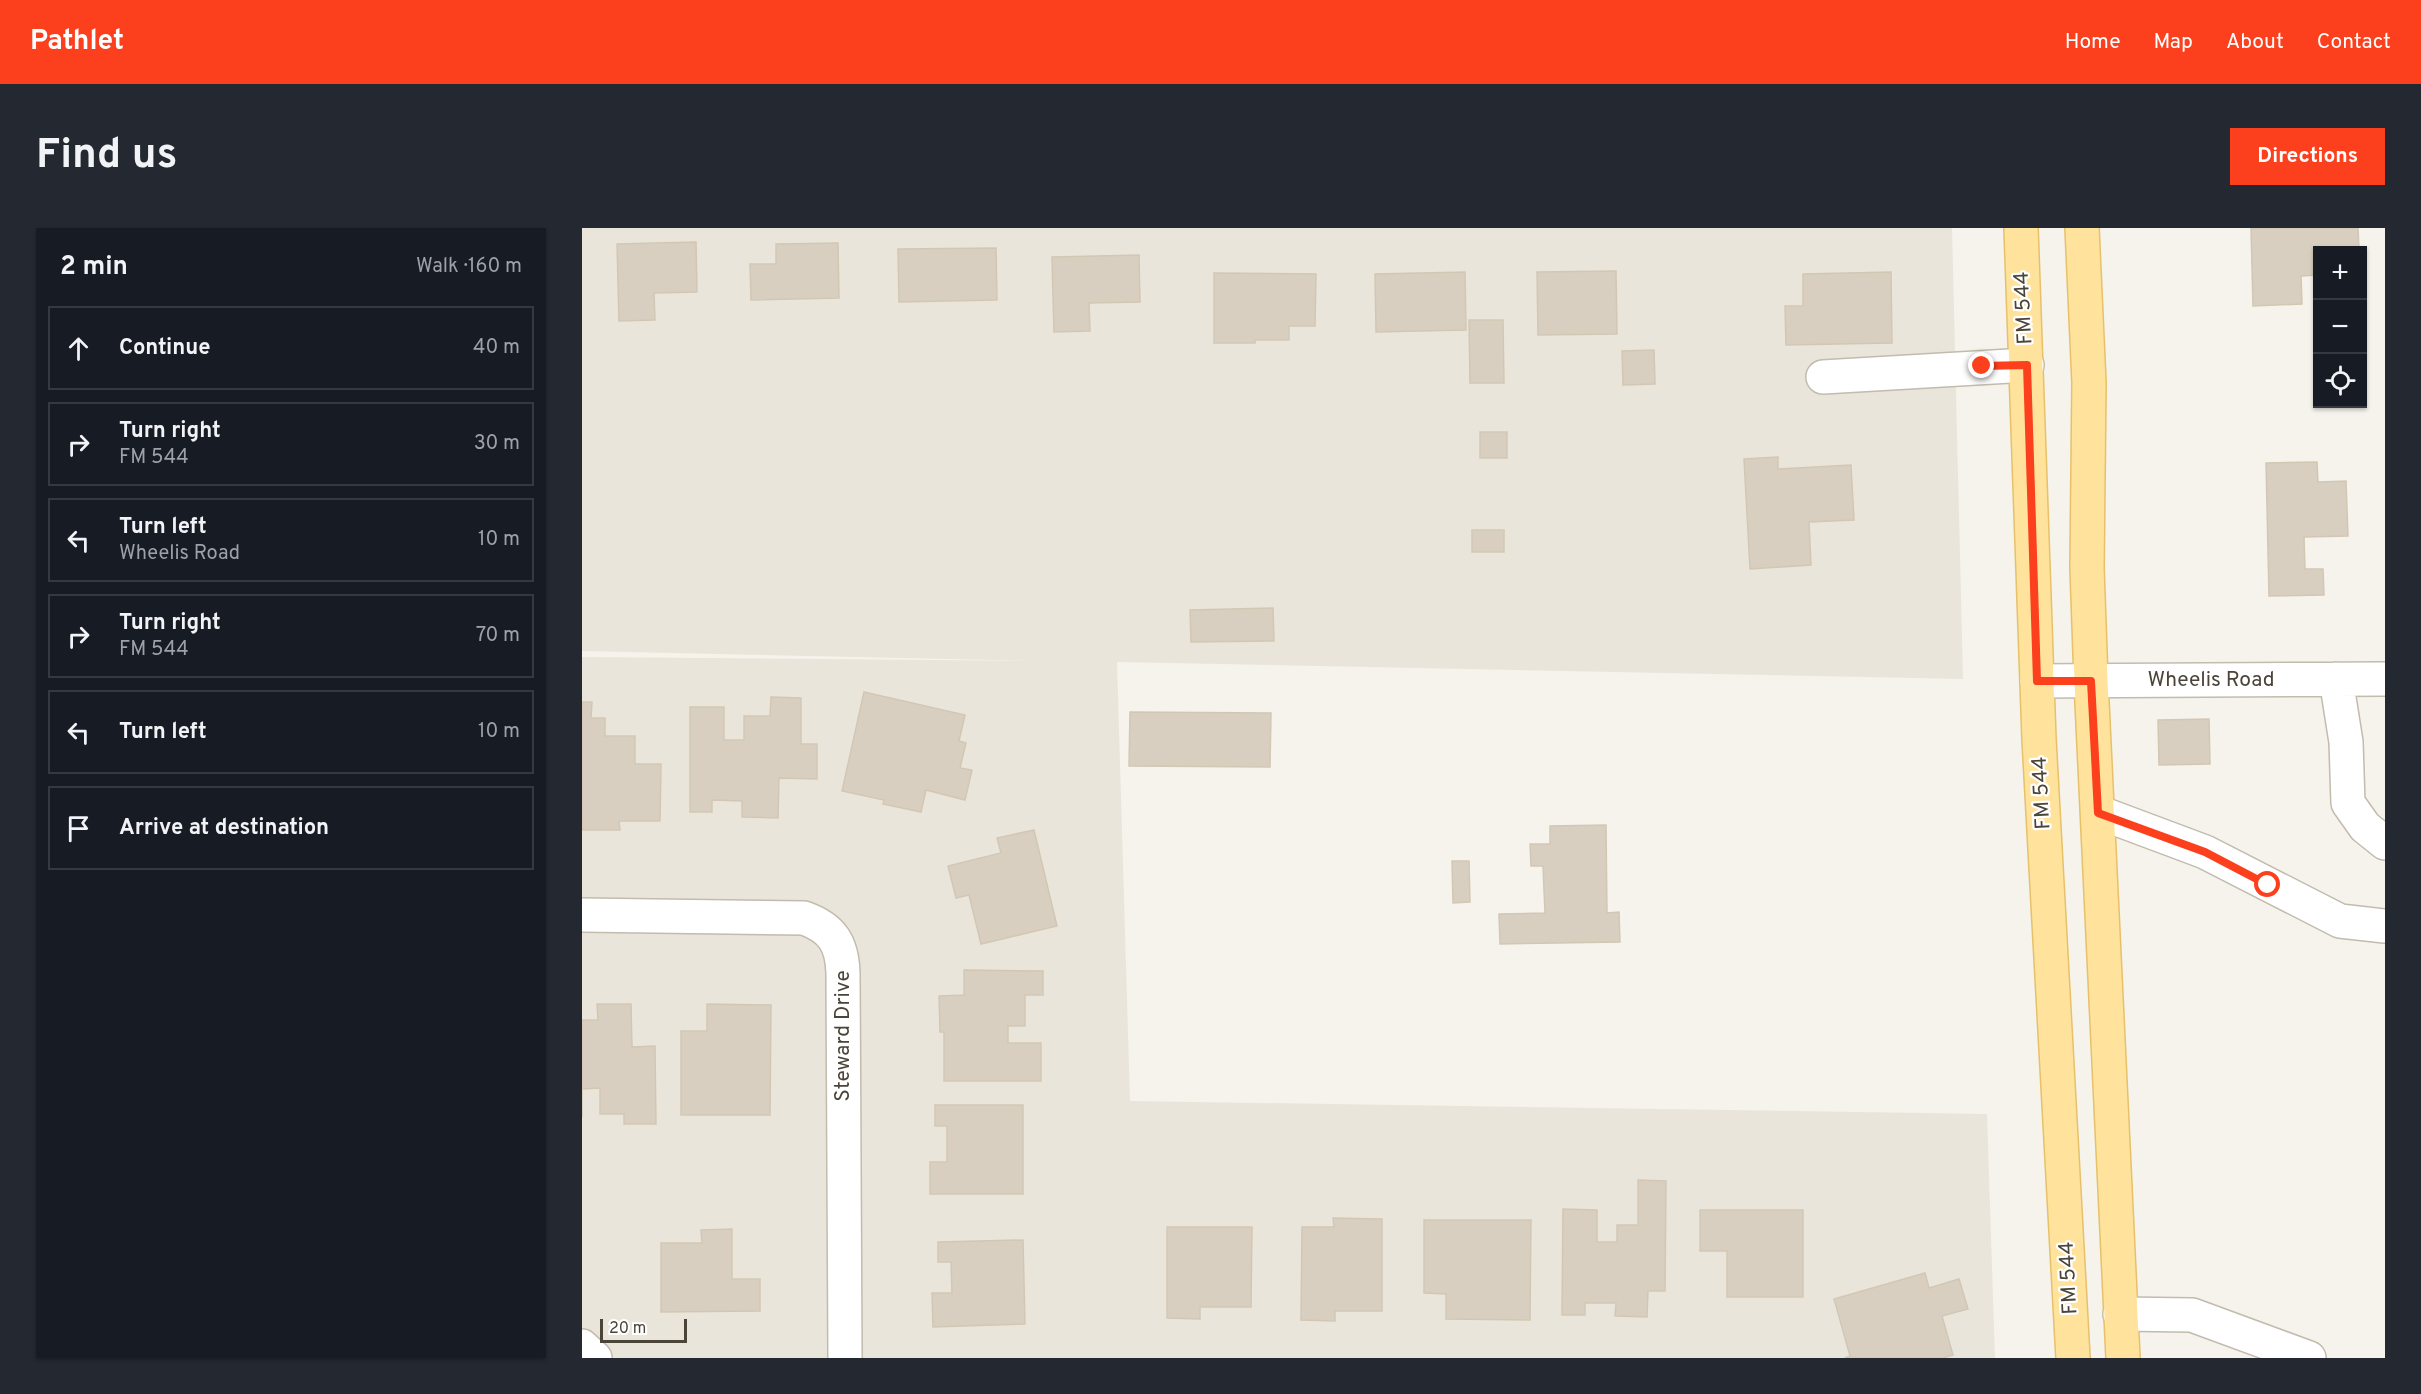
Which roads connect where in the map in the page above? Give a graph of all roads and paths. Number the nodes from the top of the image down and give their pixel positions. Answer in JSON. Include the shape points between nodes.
{"nodes":[{"id":1,"x":2021,"y":228,"type":"edge"},
{"id":2,"x":2082,"y":228,"type":"edge"},
{"id":3,"x":2027,"y":365,"type":"junction"},
{"id":4,"x":1823,"y":377,"type":"dead end"},
{"id":5,"x":2336,"y":679,"type":"junction"},
{"id":6,"x":2385,"y":679,"type":"edge"},
{"id":7,"x":2037,"y":681,"type":"junction"},
{"id":8,"x":2091,"y":681,"type":"junction"},
{"id":9,"x":2098,"y":813,"type":"junction"},
{"id":10,"x":2385,"y":843,"type":"edge"},
{"id":11,"x":582,"y":915,"type":"edge"},
{"id":12,"x":2385,"y":926,"type":"edge"},
{"id":13,"x":2120,"y":1314,"type":"junction"},
{"id":14,"x":582,"y":1346,"type":"edge"},
{"id":15,"x":596,"y":1358,"type":"edge"},
{"id":16,"x":845,"y":1358,"type":"edge"},
{"id":17,"x":2073,"y":1358,"type":"edge"},
{"id":18,"x":2123,"y":1358,"type":"edge"},
{"id":19,"x":2309,"y":1358,"type":"edge"}],
"edges":[{"from":1,"to":3,"type":"main road","name":"FM 544"},
{"from":2,"to":8,"type":"main road","via":[[2089,383],[2087,568]]},
{"from":3,"to":4,"type":"street"},
{"from":3,"to":7,"type":"main road","name":"FM 544"},
{"from":5,"to":6,"type":"street","name":"Wheelis Road"},
{"from":5,"to":8,"type":"street","name":"Wheelis Road"},
{"from":5,"to":10,"type":"street","via":[[2346,742],[2348,803],[2365,827]]},
{"from":7,"to":8,"type":"street","name":"Wheelis Road"},
{"from":7,"to":17,"type":"main road","name":"FM 544"},
{"from":8,"to":9,"type":"main road"},
{"from":9,"to":12,"type":"street","via":[[2205,852],[2340,921]]},
{"from":9,"to":13,"type":"main road"},
{"from":11,"to":16,"type":"street","name":"Steward Drive","via":[[804,918],[818,923],[838,944],[843,958]]},
{"from":13,"to":18,"type":"main road"},
{"from":13,"to":19,"type":"street","via":[[2192,1316]]},
{"from":14,"to":15,"type":"street"}]}
